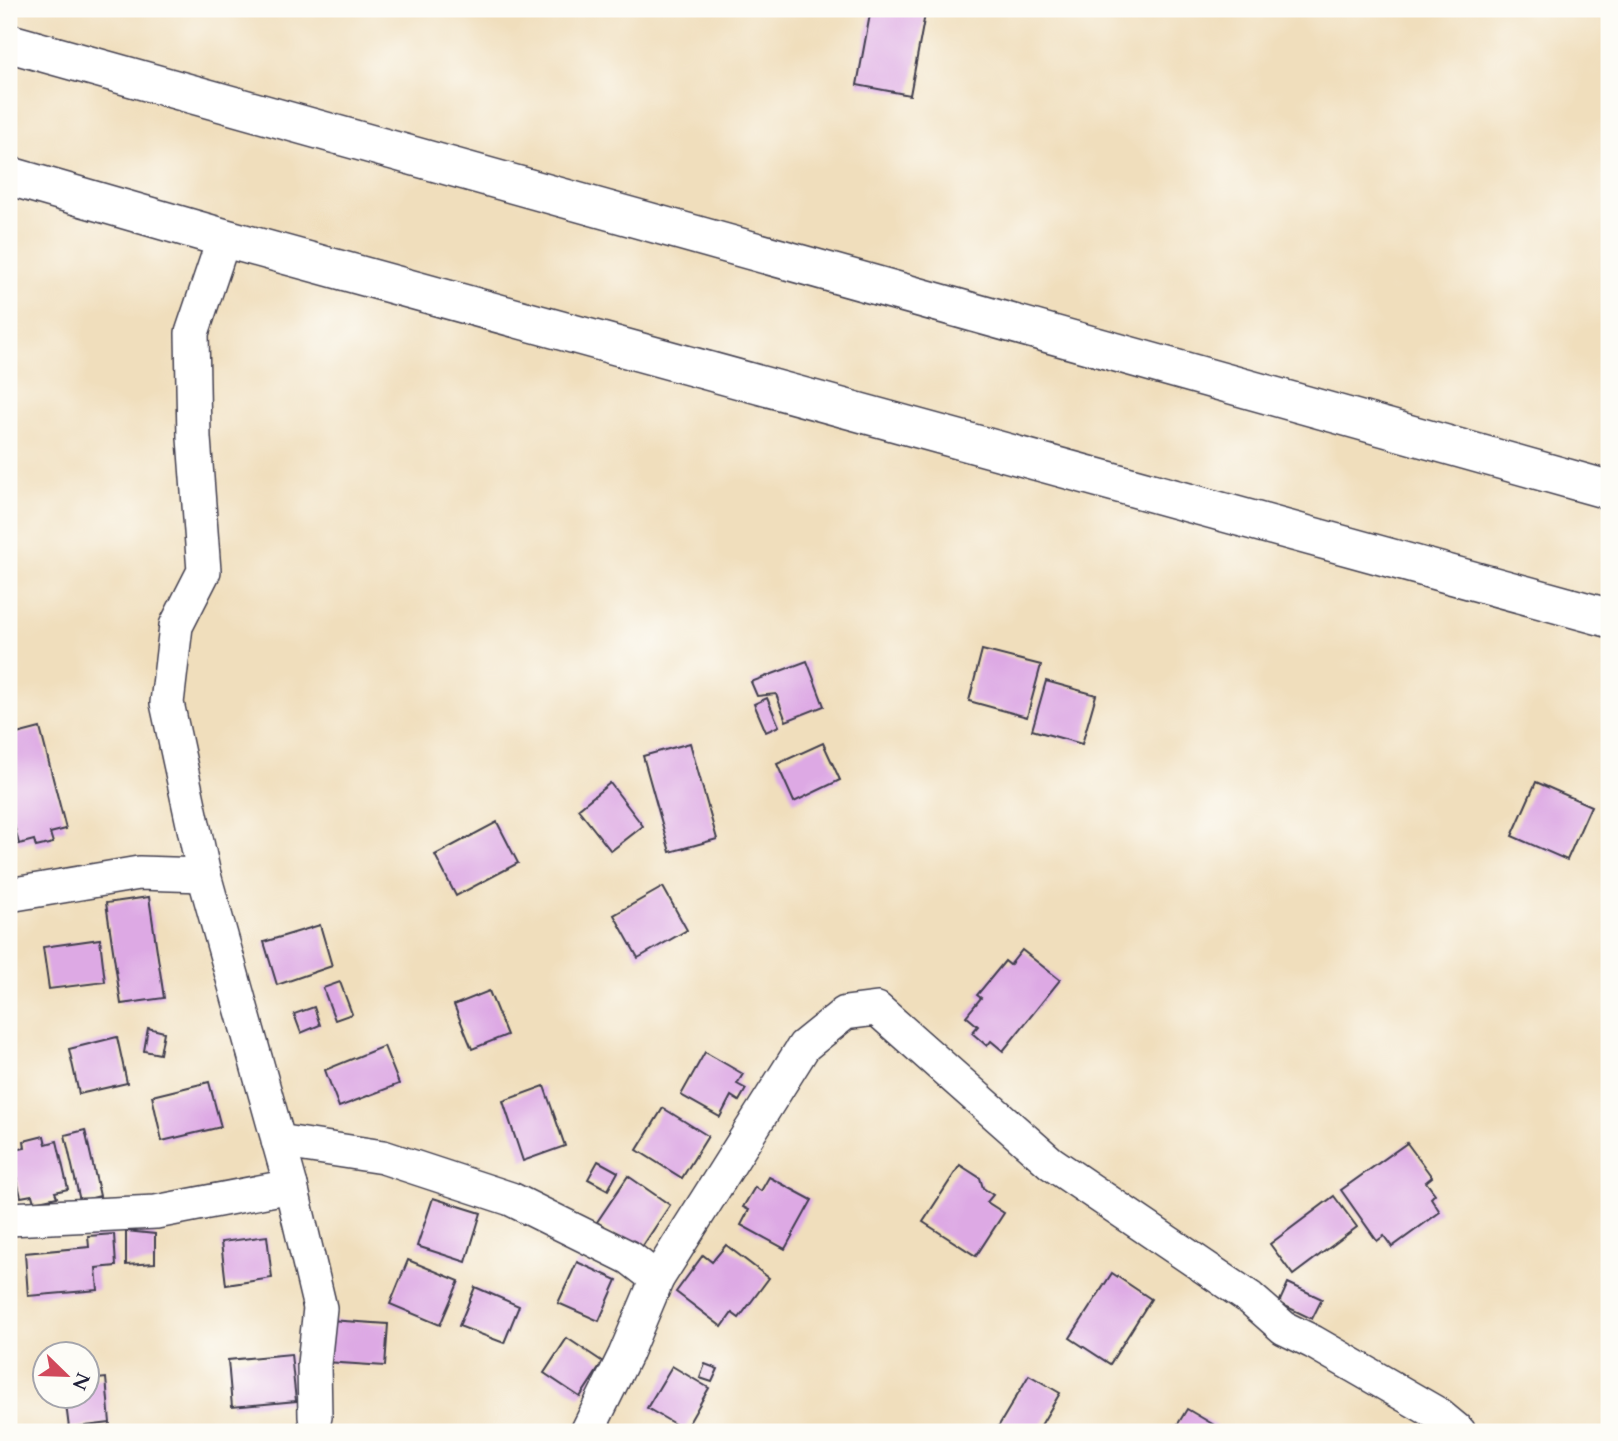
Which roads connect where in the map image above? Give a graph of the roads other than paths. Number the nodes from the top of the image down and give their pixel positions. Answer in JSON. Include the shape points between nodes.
{"nodes":[{"id":1,"x":9,"y":43,"type":"edge"},
{"id":2,"x":9,"y":176,"type":"edge"},
{"id":3,"x":224,"y":238,"type":"junction"},
{"id":4,"x":1609,"y":489,"type":"edge"},
{"id":5,"x":1609,"y":618,"type":"edge"},
{"id":6,"x":204,"y":875,"type":"junction"},
{"id":7,"x":9,"y":895,"type":"edge"},
{"id":8,"x":278,"y":1141,"type":"junction"},
{"id":9,"x":291,"y":1186,"type":"junction"},
{"id":10,"x":9,"y":1219,"type":"edge"},
{"id":11,"x":657,"y":1279,"type":"junction"},
{"id":12,"x":315,"y":1417,"type":"dead end"},
{"id":13,"x":587,"y":1432,"type":"edge"},
{"id":14,"x":1459,"y":1432,"type":"edge"}],
"edges":[{"from":1,"to":4,"type":"highway"},
{"from":2,"to":3,"type":"highway"},
{"from":3,"to":5,"type":"highway"},
{"from":3,"to":6,"type":"street","via":[[192,333],[204,571],[176,626],[167,703]]},
{"from":6,"to":7,"type":"street","via":[[139,873]]},
{"from":6,"to":8,"type":"street"},
{"from":8,"to":9,"type":"street"},
{"from":8,"to":11,"type":"street","via":[[383,1157],[511,1199],[630,1258]]},
{"from":9,"to":10,"type":"street","via":[[156,1212]]},
{"from":9,"to":12,"type":"street","via":[[320,1308]]},
{"from":11,"to":13,"type":"street"},
{"from":11,"to":14,"type":"street","via":[[804,1046],[845,1013],[877,1009],[1051,1163],[1250,1298],[1284,1328],[1436,1413]]}]}
